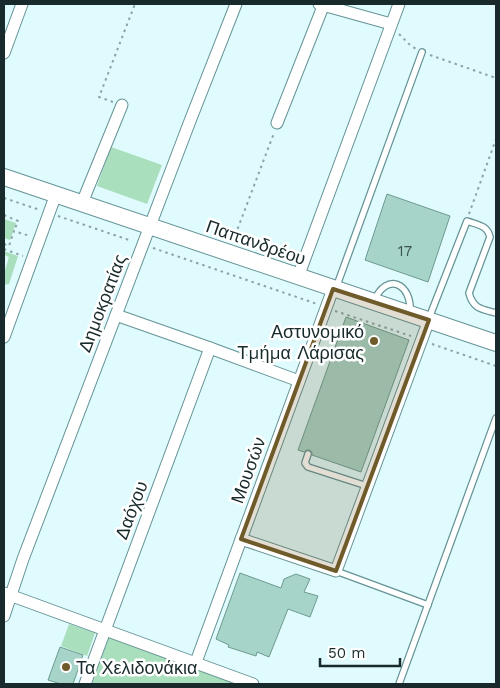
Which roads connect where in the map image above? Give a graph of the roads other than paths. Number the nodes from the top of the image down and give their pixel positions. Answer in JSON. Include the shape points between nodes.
{"nodes":[{"id":1,"x":22,"y":4,"type":"edge"},
{"id":2,"x":236,"y":4,"type":"edge"},
{"id":3,"x":322,"y":4,"type":"edge"},
{"id":4,"x":399,"y":4,"type":"edge"},
{"id":5,"x":392,"y":24,"type":"junction"},
{"id":6,"x":422,"y":52,"type":"road end"},
{"id":7,"x":4,"y":53,"type":"edge"},
{"id":8,"x":122,"y":105,"type":"road end"},
{"id":9,"x":277,"y":123,"type":"road end"},
{"id":10,"x":4,"y":177,"type":"edge"},
{"id":11,"x":56,"y":194,"type":"junction"},
{"id":12,"x":82,"y":203,"type":"junction"},
{"id":13,"x":150,"y":227,"type":"junction"},
{"id":14,"x":298,"y":277,"type":"junction"},
{"id":15,"x":334,"y":289,"type":"junction"},
{"id":16,"x":374,"y":302,"type":"junction"},
{"id":17,"x":496,"y":313,"type":"edge"},
{"id":18,"x":410,"y":314,"type":"junction"},
{"id":19,"x":116,"y":315,"type":"junction"},
{"id":20,"x":429,"y":320,"type":"junction"},
{"id":21,"x":4,"y":337,"type":"edge"},
{"id":22,"x":496,"y":343,"type":"edge"},
{"id":23,"x":210,"y":348,"type":"junction"},
{"id":24,"x":299,"y":381,"type":"junction"},
{"id":25,"x":496,"y":418,"type":"edge"},
{"id":26,"x":308,"y":454,"type":"dead end"},
{"id":27,"x":367,"y":486,"type":"junction"},
{"id":28,"x":241,"y":539,"type":"junction"},
{"id":29,"x":336,"y":571,"type":"junction"},
{"id":30,"x":8,"y":594,"type":"edge"},
{"id":31,"x":428,"y":605,"type":"junction"},
{"id":32,"x":4,"y":616,"type":"edge"},
{"id":33,"x":105,"y":629,"type":"junction"},
{"id":34,"x":196,"y":662,"type":"junction"},
{"id":35,"x":85,"y":684,"type":"edge"},
{"id":36,"x":253,"y":684,"type":"edge"},
{"id":37,"x":399,"y":684,"type":"edge"}],
"edges":[{"from":1,"to":7,"type":"street"},
{"from":2,"to":13,"type":"street","name":"Δημοκρατίας"},
{"from":3,"to":5,"type":"street"},
{"from":3,"to":9,"type":"street"},
{"from":4,"to":5,"type":"street"},
{"from":5,"to":14,"type":"street"},
{"from":6,"to":15,"type":"lane"},
{"from":8,"to":12,"type":"street"},
{"from":10,"to":11,"type":"street","name":"Παπανδρέου"},
{"from":11,"to":12,"type":"street","name":"Παπανδρέου"},
{"from":11,"to":21,"type":"street"},
{"from":12,"to":13,"type":"street","name":"Παπανδρέου"},
{"from":13,"to":14,"type":"street","name":"Παπανδρέου"},
{"from":13,"to":19,"type":"street","name":"Δημοκρατίας"},
{"from":14,"to":15,"type":"street","name":"Παπανδρέου"},
{"from":15,"to":16,"type":"street","name":"Παπανδρέου"},
{"from":15,"to":24,"type":"street","name":"Μουσών"},
{"from":16,"to":18,"type":"street","name":"Παπανδρέου"},
{"from":16,"to":18,"type":"lane","via":[[387,284],[399,286],[408,296]]},
{"from":17,"to":20,"type":"lane","via":[[479,308],[471,301],[469,293],[490,237],[484,227],[467,221]]},
{"from":18,"to":20,"type":"street","name":"Παπανδρέου"},
{"from":19,"to":23,"type":"street"},
{"from":19,"to":30,"type":"street","name":"Δημοκρατίας"},
{"from":20,"to":22,"type":"street","name":"Παπανδρέου"},
{"from":20,"to":27,"type":"street"},
{"from":23,"to":24,"type":"street"},
{"from":23,"to":33,"type":"street","name":"Δαόχου"},
{"from":24,"to":28,"type":"street","name":"Μουσών"},
{"from":25,"to":31,"type":"lane"},
{"from":26,"to":27,"type":"lane","via":[[305,463],[308,467]]},
{"from":27,"to":29,"type":"street"},
{"from":28,"to":29,"type":"street"},
{"from":28,"to":34,"type":"street","name":"Μουσών"},
{"from":29,"to":31,"type":"lane"},
{"from":30,"to":32,"type":"street","name":"Δημοκρατίας"},
{"from":30,"to":33,"type":"street"},
{"from":31,"to":37,"type":"lane"},
{"from":33,"to":34,"type":"street"},
{"from":33,"to":35,"type":"street","name":"Δαόχου"},
{"from":34,"to":36,"type":"street"}]}
